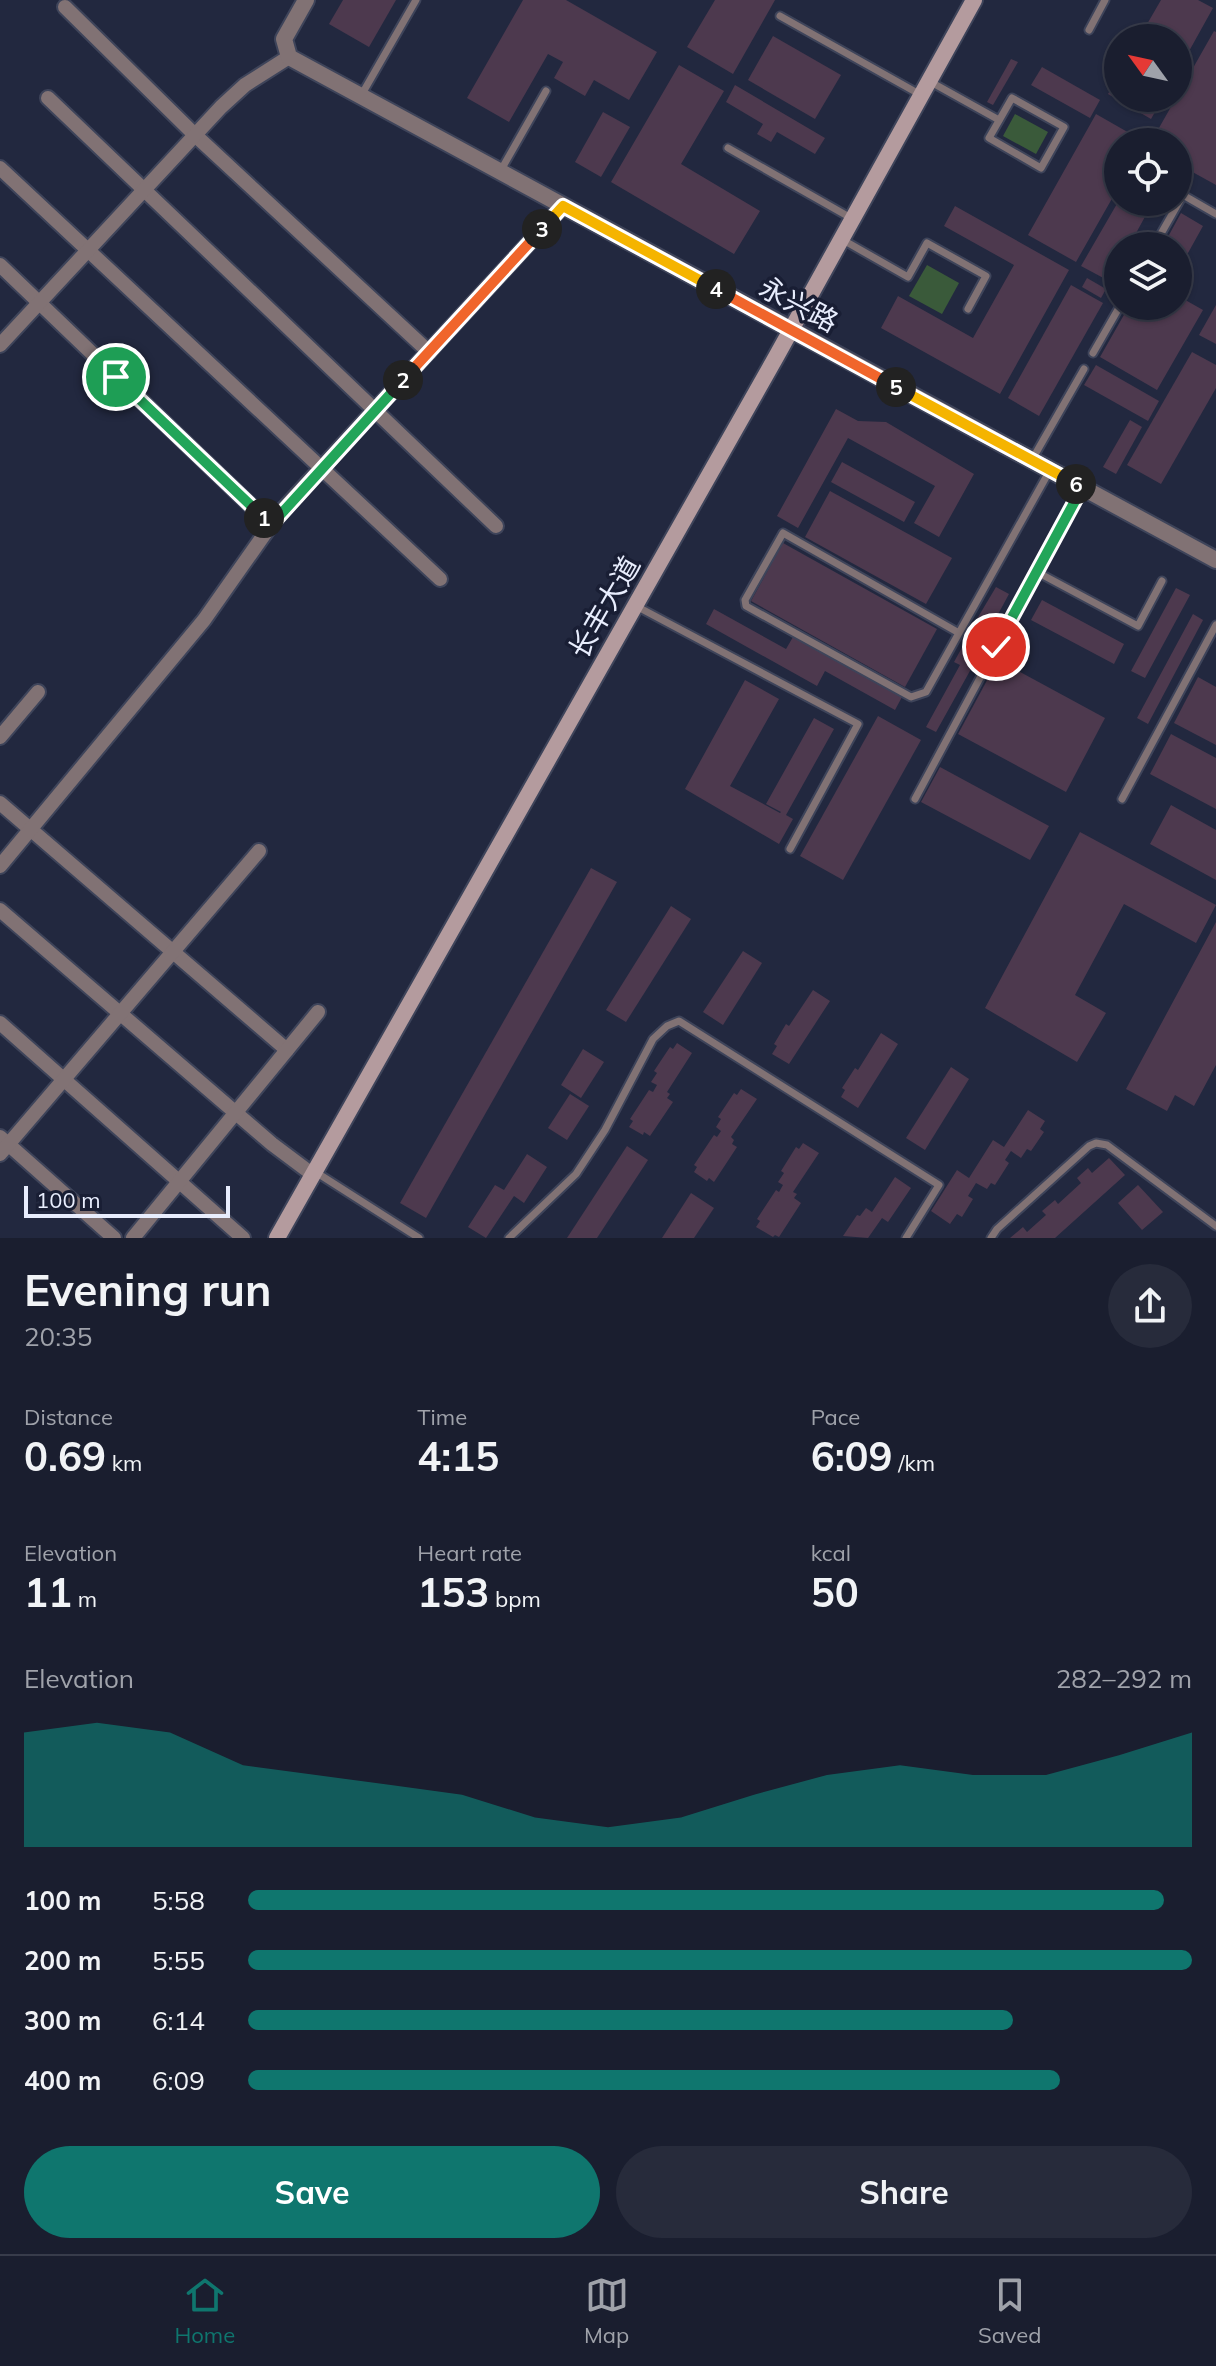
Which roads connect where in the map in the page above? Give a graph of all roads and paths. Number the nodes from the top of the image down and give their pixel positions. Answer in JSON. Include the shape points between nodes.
{"nodes":[{"id":1,"x":306,"y":0,"type":"edge"},
{"id":2,"x":416,"y":0,"type":"edge"},
{"id":3,"x":974,"y":0,"type":"edge"},
{"id":4,"x":1105,"y":0,"type":"edge"},
{"id":5,"x":65,"y":7,"type":"dead end"},
{"id":6,"x":780,"y":16,"type":"dead end"},
{"id":7,"x":1089,"y":30,"type":"dead end"},
{"id":8,"x":289,"y":57,"type":"junction"},
{"id":9,"x":925,"y":88,"type":"junction"},
{"id":10,"x":546,"y":91,"type":"dead end"},
{"id":11,"x":361,"y":96,"type":"junction"},
{"id":12,"x":48,"y":98,"type":"dead end"},
{"id":13,"x":999,"y":120,"type":"junction"},
{"id":14,"x":195,"y":135,"type":"junction"},
{"id":15,"x":728,"y":148,"type":"dead end"},
{"id":16,"x":0,"y":168,"type":"edge"},
{"id":17,"x":500,"y":172,"type":"junction"},
{"id":18,"x":144,"y":189,"type":"junction"},
{"id":19,"x":563,"y":206,"type":"junction"},
{"id":20,"x":1216,"y":214,"type":"edge"},
{"id":21,"x":852,"y":219,"type":"junction"},
{"id":22,"x":1162,"y":232,"type":"edge"},
{"id":23,"x":841,"y":239,"type":"junction"},
{"id":24,"x":88,"y":250,"type":"junction"},
{"id":25,"x":0,"y":265,"type":"edge"},
{"id":26,"x":39,"y":303,"type":"junction"},
{"id":27,"x":968,"y":309,"type":"dead end"},
{"id":28,"x":1112,"y":320,"type":"edge"},
{"id":29,"x":791,"y":330,"type":"junction"},
{"id":30,"x":0,"y":345,"type":"edge"},
{"id":31,"x":429,"y":352,"type":"junction"},
{"id":32,"x":1093,"y":353,"type":"dead end"},
{"id":33,"x":1084,"y":369,"type":"dead end"},
{"id":34,"x":375,"y":410,"type":"junction"},
{"id":35,"x":1032,"y":460,"type":"junction"},
{"id":36,"x":321,"y":468,"type":"junction"},
{"id":37,"x":1050,"y":470,"type":"junction"},
{"id":38,"x":1082,"y":488,"type":"junction"},
{"id":39,"x":271,"y":525,"type":"junction"},
{"id":40,"x":496,"y":526,"type":"dead end"},
{"id":41,"x":1216,"y":560,"type":"edge"},
{"id":42,"x":1037,"y":572,"type":"junction"},
{"id":43,"x":440,"y":579,"type":"dead end"},
{"id":44,"x":1162,"y":581,"type":"dead end"},
{"id":45,"x":634,"y":605,"type":"junction"},
{"id":46,"x":1216,"y":625,"type":"edge"},
{"id":47,"x":959,"y":633,"type":"junction"},
{"id":48,"x":38,"y":692,"type":"dead end"},
{"id":49,"x":0,"y":737,"type":"edge"},
{"id":50,"x":915,"y":799,"type":"dead end"},
{"id":51,"x":1122,"y":799,"type":"dead end"},
{"id":52,"x":0,"y":803,"type":"edge"},
{"id":53,"x":31,"y":829,"type":"junction"},
{"id":54,"x":790,"y":849,"type":"dead end"},
{"id":55,"x":259,"y":851,"type":"dead end"},
{"id":56,"x":0,"y":866,"type":"edge"},
{"id":57,"x":0,"y":910,"type":"edge"},
{"id":58,"x":173,"y":952,"type":"junction"},
{"id":59,"x":318,"y":1012,"type":"dead end"},
{"id":60,"x":120,"y":1014,"type":"junction"},
{"id":61,"x":0,"y":1023,"type":"edge"},
{"id":62,"x":287,"y":1050,"type":"junction"},
{"id":63,"x":64,"y":1080,"type":"junction"},
{"id":64,"x":236,"y":1113,"type":"junction"},
{"id":65,"x":3,"y":1145,"type":"edge"},
{"id":66,"x":313,"y":1172,"type":"junction"},
{"id":67,"x":179,"y":1182,"type":"junction"},
{"id":68,"x":1216,"y":1226,"type":"edge"},
{"id":69,"x":114,"y":1238,"type":"edge"},
{"id":70,"x":133,"y":1238,"type":"edge"},
{"id":71,"x":243,"y":1238,"type":"edge"},
{"id":72,"x":277,"y":1238,"type":"edge"},
{"id":73,"x":419,"y":1238,"type":"edge"},
{"id":74,"x":509,"y":1238,"type":"edge"},
{"id":75,"x":906,"y":1238,"type":"edge"},
{"id":76,"x":991,"y":1238,"type":"edge"}],
"edges":[{"from":1,"to":8,"type":"street","via":[[284,39]]},
{"from":2,"to":11,"type":"lane"},
{"from":3,"to":9,"type":"main road","name":"长丰大道"},
{"from":4,"to":7,"type":"lane"},
{"from":5,"to":14,"type":"street"},
{"from":6,"to":9,"type":"lane"},
{"from":8,"to":11,"type":"street","name":"永兴路"},
{"from":8,"to":14,"type":"street","via":[[245,85]]},
{"from":9,"to":13,"type":"lane"},
{"from":9,"to":21,"type":"main road","name":"长丰大道"},
{"from":10,"to":17,"type":"lane"},
{"from":11,"to":17,"type":"street","name":"永兴路"},
{"from":12,"to":18,"type":"street"},
{"from":13,"to":13,"type":"lane","via":[[1012,98],[1064,127],[1041,168],[989,138]]},
{"from":14,"to":18,"type":"street"},
{"from":14,"to":31,"type":"street"},
{"from":15,"to":21,"type":"lane"},
{"from":16,"to":24,"type":"street"},
{"from":17,"to":19,"type":"street","name":"永兴路"},
{"from":18,"to":24,"type":"street"},
{"from":18,"to":34,"type":"street"},
{"from":19,"to":29,"type":"street","name":"永兴路"},
{"from":19,"to":31,"type":"street"},
{"from":20,"to":22,"type":"lane","via":[[1183,195]]},
{"from":21,"to":23,"type":"main road","name":"长丰大道"},
{"from":23,"to":27,"type":"lane","via":[[908,277],[927,243],[986,276]]},
{"from":23,"to":29,"type":"main road","name":"长丰大道"},
{"from":24,"to":26,"type":"street"},
{"from":24,"to":36,"type":"street"},
{"from":25,"to":26,"type":"street"},
{"from":26,"to":30,"type":"street"},
{"from":26,"to":39,"type":"street"},
{"from":28,"to":32,"type":"lane"},
{"from":29,"to":35,"type":"street","name":"永兴路"},
{"from":29,"to":45,"type":"main road","name":"长丰大道"},
{"from":31,"to":34,"type":"street"},
{"from":33,"to":35,"type":"lane"},
{"from":34,"to":36,"type":"street"},
{"from":34,"to":40,"type":"street"},
{"from":35,"to":37,"type":"street","name":"永兴路"},
{"from":36,"to":39,"type":"street"},
{"from":36,"to":43,"type":"street"},
{"from":37,"to":38,"type":"street","name":"永兴路"},
{"from":37,"to":47,"type":"lane"},
{"from":38,"to":41,"type":"street","name":"永兴路"},
{"from":38,"to":42,"type":"lane"},
{"from":39,"to":53,"type":"street","via":[[204,620]]},
{"from":42,"to":44,"type":"lane","via":[[1138,626]]},
{"from":42,"to":50,"type":"lane"},
{"from":45,"to":54,"type":"lane","via":[[858,724]]},
{"from":45,"to":66,"type":"main road","name":"长丰大道"},
{"from":46,"to":51,"type":"lane"},
{"from":47,"to":47,"type":"lane","via":[[926,692],[911,697],[746,606],[745,600],[783,533]]},
{"from":48,"to":49,"type":"street"},
{"from":52,"to":53,"type":"street"},
{"from":53,"to":56,"type":"street"},
{"from":53,"to":58,"type":"street"},
{"from":55,"to":58,"type":"street"},
{"from":57,"to":60,"type":"street"},
{"from":58,"to":60,"type":"street"},
{"from":58,"to":62,"type":"street"},
{"from":59,"to":62,"type":"street"},
{"from":60,"to":63,"type":"street"},
{"from":60,"to":64,"type":"street"},
{"from":61,"to":63,"type":"street"},
{"from":62,"to":64,"type":"street"},
{"from":63,"to":65,"type":"street"},
{"from":63,"to":67,"type":"street"},
{"from":64,"to":66,"type":"street"},
{"from":64,"to":67,"type":"street"},
{"from":65,"to":69,"type":"street"},
{"from":66,"to":72,"type":"main road","name":"长丰大道"},
{"from":66,"to":73,"type":"lane"},
{"from":67,"to":70,"type":"street"},
{"from":67,"to":71,"type":"street"},
{"from":68,"to":76,"type":"lane","via":[[1107,1145],[1096,1143]]},
{"from":74,"to":75,"type":"lane","via":[[576,1174],[653,1039],[679,1021],[939,1185]]}]}
